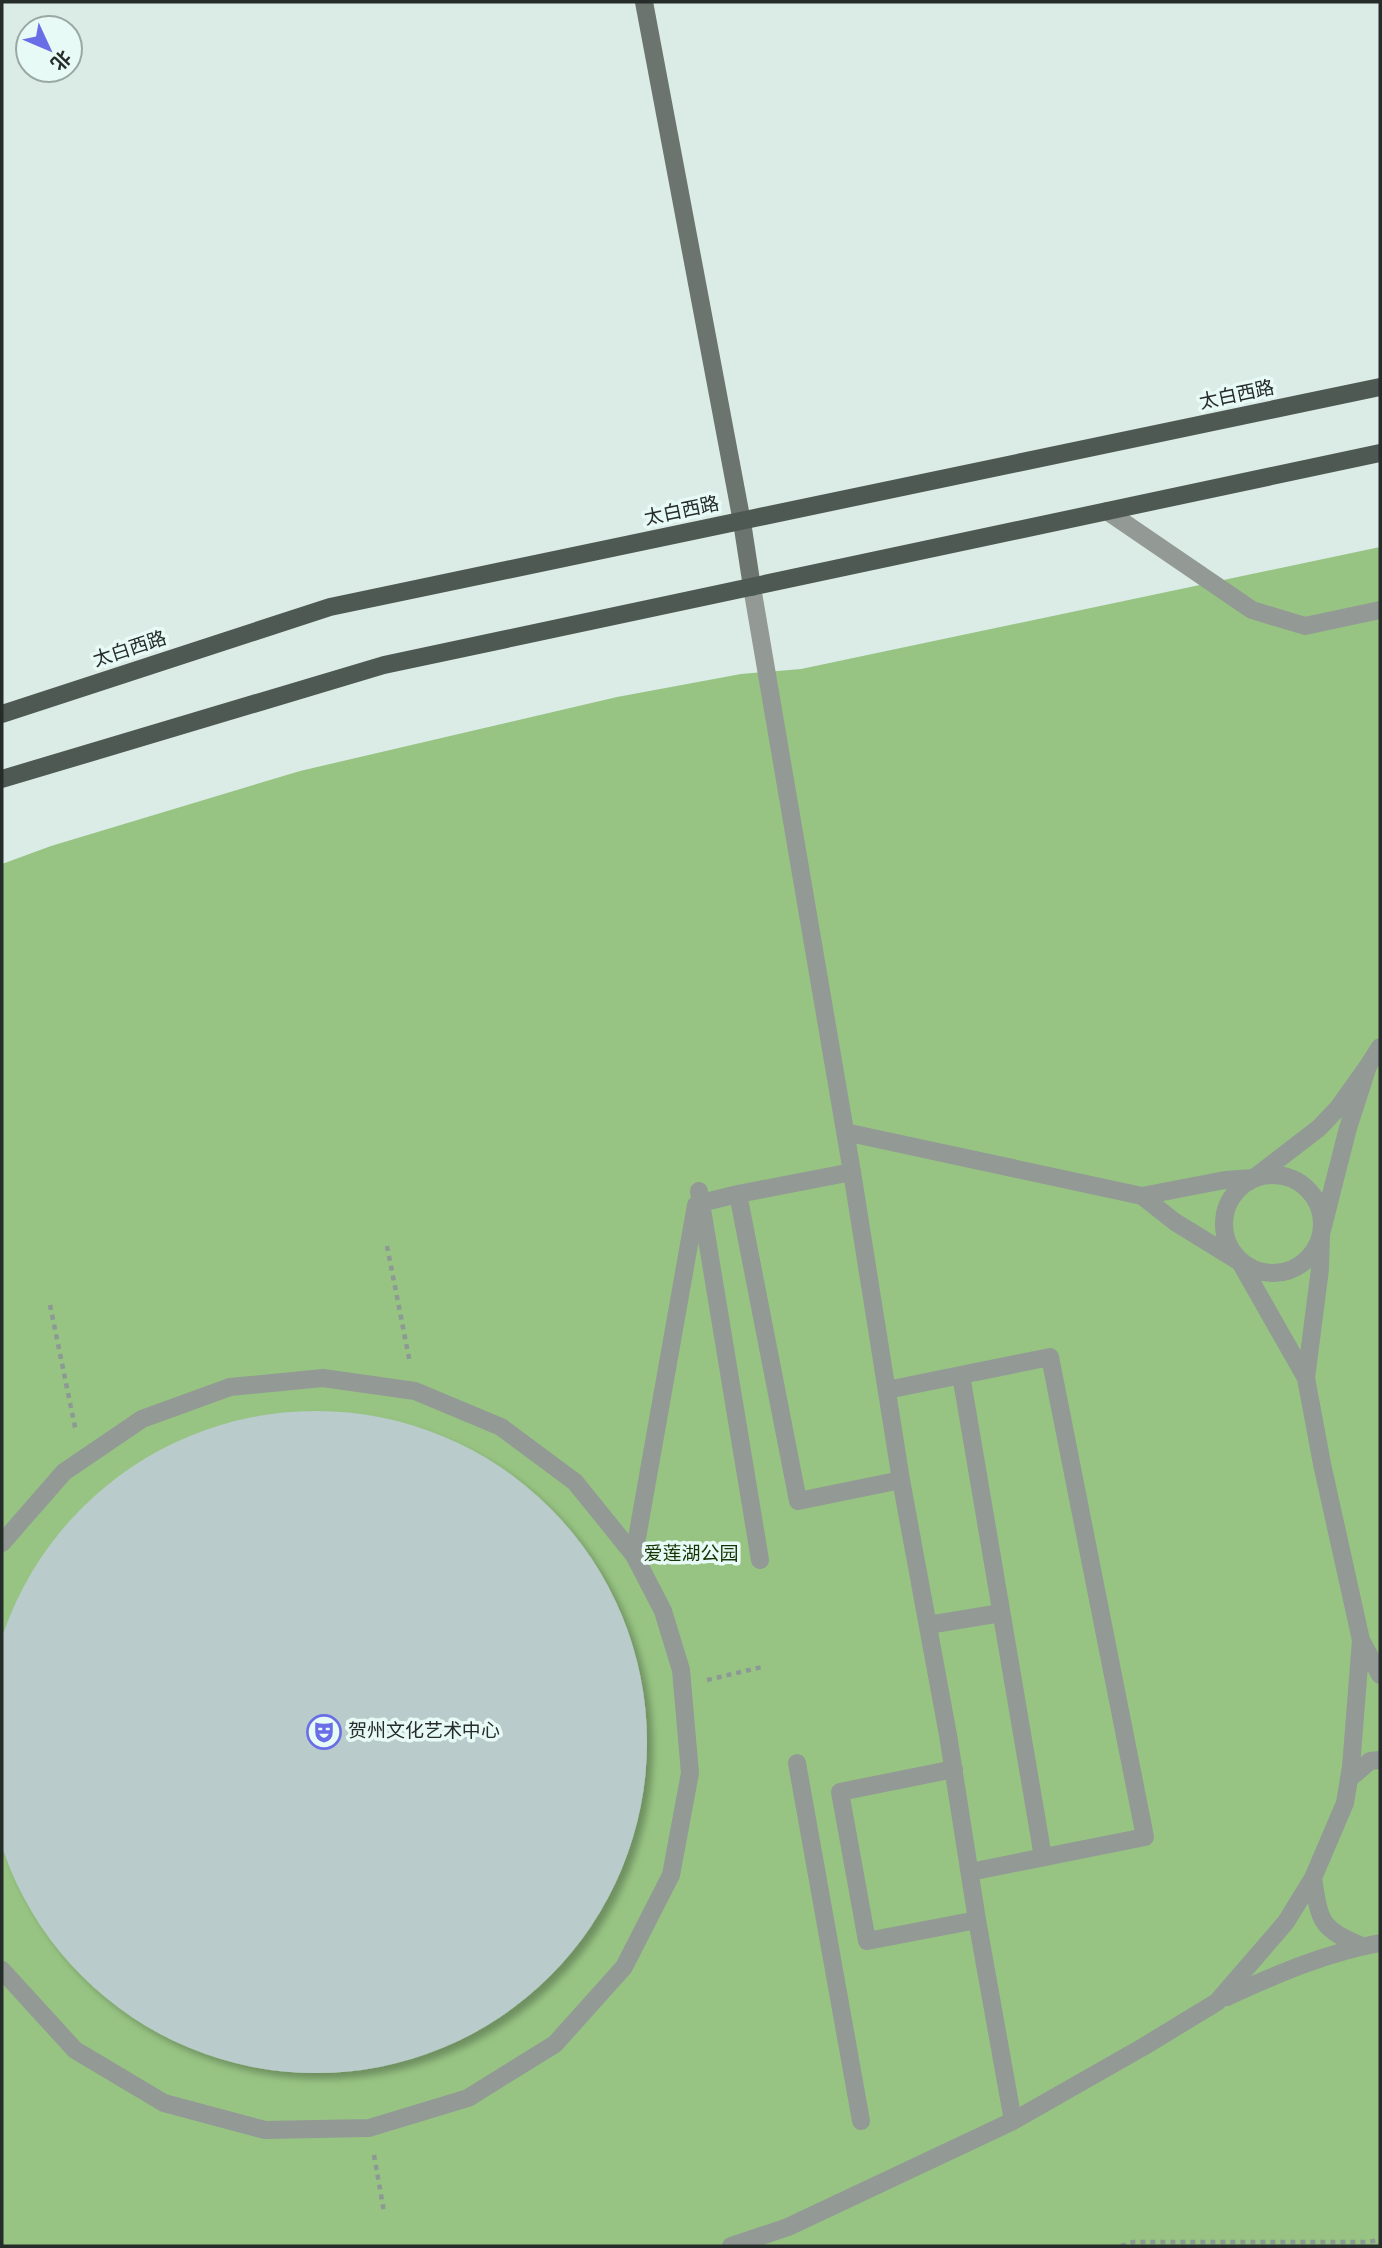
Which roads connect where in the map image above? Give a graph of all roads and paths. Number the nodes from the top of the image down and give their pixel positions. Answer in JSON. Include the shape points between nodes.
{"nodes":[{"id":1,"x":644,"y":2,"type":"edge"},
{"id":2,"x":1380,"y":387,"type":"edge"},
{"id":3,"x":1380,"y":453,"type":"edge"},
{"id":4,"x":1107,"y":511,"type":"junction"},
{"id":5,"x":742,"y":522,"type":"junction"},
{"id":6,"x":752,"y":587,"type":"junction"},
{"id":7,"x":1380,"y":610,"type":"edge"},
{"id":8,"x":2,"y":714,"type":"edge"},
{"id":9,"x":2,"y":779,"type":"edge"},
{"id":10,"x":1380,"y":1047,"type":"edge"},
{"id":11,"x":1368,"y":1066,"type":"junction"},
{"id":12,"x":845,"y":1132,"type":"junction"},
{"id":13,"x":852,"y":1172,"type":"junction"},
{"id":14,"x":1254,"y":1178,"type":"junction"},
{"id":15,"x":738,"y":1194,"type":"junction"},
{"id":16,"x":1142,"y":1196,"type":"junction"},
{"id":17,"x":701,"y":1203,"type":"junction"},
{"id":18,"x":1321,"y":1234,"type":"junction"},
{"id":19,"x":387,"y":1246,"type":"dead end"},
{"id":20,"x":1240,"y":1262,"type":"junction"},
{"id":21,"x":50,"y":1305,"type":"dead end"},
{"id":22,"x":961,"y":1375,"type":"junction"},
{"id":23,"x":1306,"y":1378,"type":"junction"},
{"id":24,"x":887,"y":1390,"type":"junction"},
{"id":25,"x":415,"y":1391,"type":"junction"},
{"id":26,"x":82,"y":1460,"type":"junction"},
{"id":27,"x":901,"y":1480,"type":"junction"},
{"id":28,"x":2,"y":1543,"type":"edge"},
{"id":29,"x":634,"y":1555,"type":"junction"},
{"id":30,"x":760,"y":1560,"type":"dead end"},
{"id":31,"x":1001,"y":1613,"type":"junction"},
{"id":32,"x":928,"y":1625,"type":"junction"},
{"id":33,"x":1361,"y":1640,"type":"junction"},
{"id":34,"x":762,"y":1667,"type":"dead end"},
{"id":35,"x":1380,"y":1675,"type":"edge"},
{"id":36,"x":682,"y":1686,"type":"junction"},
{"id":37,"x":1380,"y":1760,"type":"edge"},
{"id":38,"x":797,"y":1763,"type":"dead end"},
{"id":39,"x":954,"y":1769,"type":"junction"},
{"id":40,"x":1349,"y":1779,"type":"junction"},
{"id":41,"x":1043,"y":1857,"type":"junction"},
{"id":42,"x":970,"y":1872,"type":"junction"},
{"id":43,"x":1313,"y":1878,"type":"junction"},
{"id":44,"x":978,"y":1920,"type":"junction"},
{"id":45,"x":1380,"y":1943,"type":"edge"},
{"id":46,"x":1362,"y":1947,"type":"junction"},
{"id":47,"x":2,"y":1970,"type":"edge"},
{"id":48,"x":1217,"y":2002,"type":"junction"},
{"id":49,"x":861,"y":2121,"type":"dead end"},
{"id":50,"x":1013,"y":2121,"type":"junction"},
{"id":51,"x":369,"y":2129,"type":"junction"},
{"id":52,"x":384,"y":2212,"type":"dead end"},
{"id":53,"x":1380,"y":2240,"type":"edge"},
{"id":54,"x":731,"y":2246,"type":"edge"},
{"id":55,"x":1121,"y":2246,"type":"edge"}],
"edges":[{"from":1,"to":5,"type":"street"},
{"from":2,"to":5,"type":"main road","name":"太白西路"},
{"from":3,"to":4,"type":"main road"},
{"from":4,"to":6,"type":"main road"},
{"from":4,"to":7,"type":"street","via":[[1252,610],[1305,626]]},
{"from":5,"to":6,"type":"street"},
{"from":5,"to":8,"type":"main road","name":"太白西路","via":[[330,607]]},
{"from":6,"to":9,"type":"main road","via":[[384,665]]},
{"from":6,"to":12,"type":"street"},
{"from":10,"to":11,"type":"street"},
{"from":11,"to":14,"type":"street","via":[[1319,1128]]},
{"from":11,"to":18,"type":"street"},
{"from":12,"to":13,"type":"street"},
{"from":12,"to":16,"type":"street"},
{"from":13,"to":15,"type":"street"},
{"from":13,"to":24,"type":"street"},
{"from":14,"to":16,"type":"street"},
{"from":14,"to":18,"type":"street","via":[[1284,1175],[1310,1191],[1322,1218]]},
{"from":14,"to":20,"type":"street","via":[[1240,1186],[1223,1215],[1230,1249]]},
{"from":15,"to":17,"type":"street"},
{"from":15,"to":27,"type":"street","via":[[797,1501]]},
{"from":16,"to":20,"type":"street"},
{"from":17,"to":29,"type":"street","via":[[699,1191]]},
{"from":17,"to":30,"type":"street"},
{"from":18,"to":20,"type":"street","via":[[1315,1250],[1289,1271],[1255,1270]]},
{"from":18,"to":23,"type":"street"},
{"from":19,"to":25,"type":"path"},
{"from":20,"to":23,"type":"street"},
{"from":21,"to":26,"type":"path"},
{"from":22,"to":24,"type":"street"},
{"from":22,"to":31,"type":"street"},
{"from":22,"to":41,"type":"street","via":[[1050,1357],[1145,1837]]},
{"from":23,"to":33,"type":"street"},
{"from":24,"to":27,"type":"street"},
{"from":25,"to":26,"type":"street","via":[[323,1378],[230,1387],[142,1419]]},
{"from":25,"to":29,"type":"street","via":[[501,1427],[575,1482]]},
{"from":26,"to":28,"type":"street","via":[[64,1472]]},
{"from":27,"to":32,"type":"street"},
{"from":29,"to":36,"type":"street","via":[[663,1611]]},
{"from":31,"to":32,"type":"street"},
{"from":31,"to":41,"type":"street"},
{"from":32,"to":39,"type":"street"},
{"from":33,"to":35,"type":"street"},
{"from":33,"to":40,"type":"street"},
{"from":34,"to":36,"type":"path"},
{"from":36,"to":51,"type":"street","via":[[690,1773],[671,1875],[624,1967],[555,2044],[468,2098]]},
{"from":37,"to":40,"type":"street","via":[[1370,1761]]},
{"from":38,"to":49,"type":"street"},
{"from":39,"to":42,"type":"street"},
{"from":39,"to":44,"type":"street","via":[[840,1791],[867,1941]]},
{"from":40,"to":43,"type":"street","via":[[1345,1802]]},
{"from":41,"to":42,"type":"street"},
{"from":42,"to":44,"type":"street"},
{"from":43,"to":46,"type":"street","via":[[1324,1923],[1333,1934]]},
{"from":43,"to":48,"type":"street","via":[[1286,1922]]},
{"from":44,"to":50,"type":"street"},
{"from":45,"to":46,"type":"street"},
{"from":46,"to":48,"type":"street","via":[[1290,1968]]},
{"from":47,"to":51,"type":"street","via":[[75,2050],[164,2103],[265,2130]]},
{"from":48,"to":50,"type":"street"},
{"from":50,"to":54,"type":"street","via":[[788,2227]]},
{"from":51,"to":52,"type":"path"},
{"from":53,"to":55,"type":"path","via":[[1133,2242]]}]}
